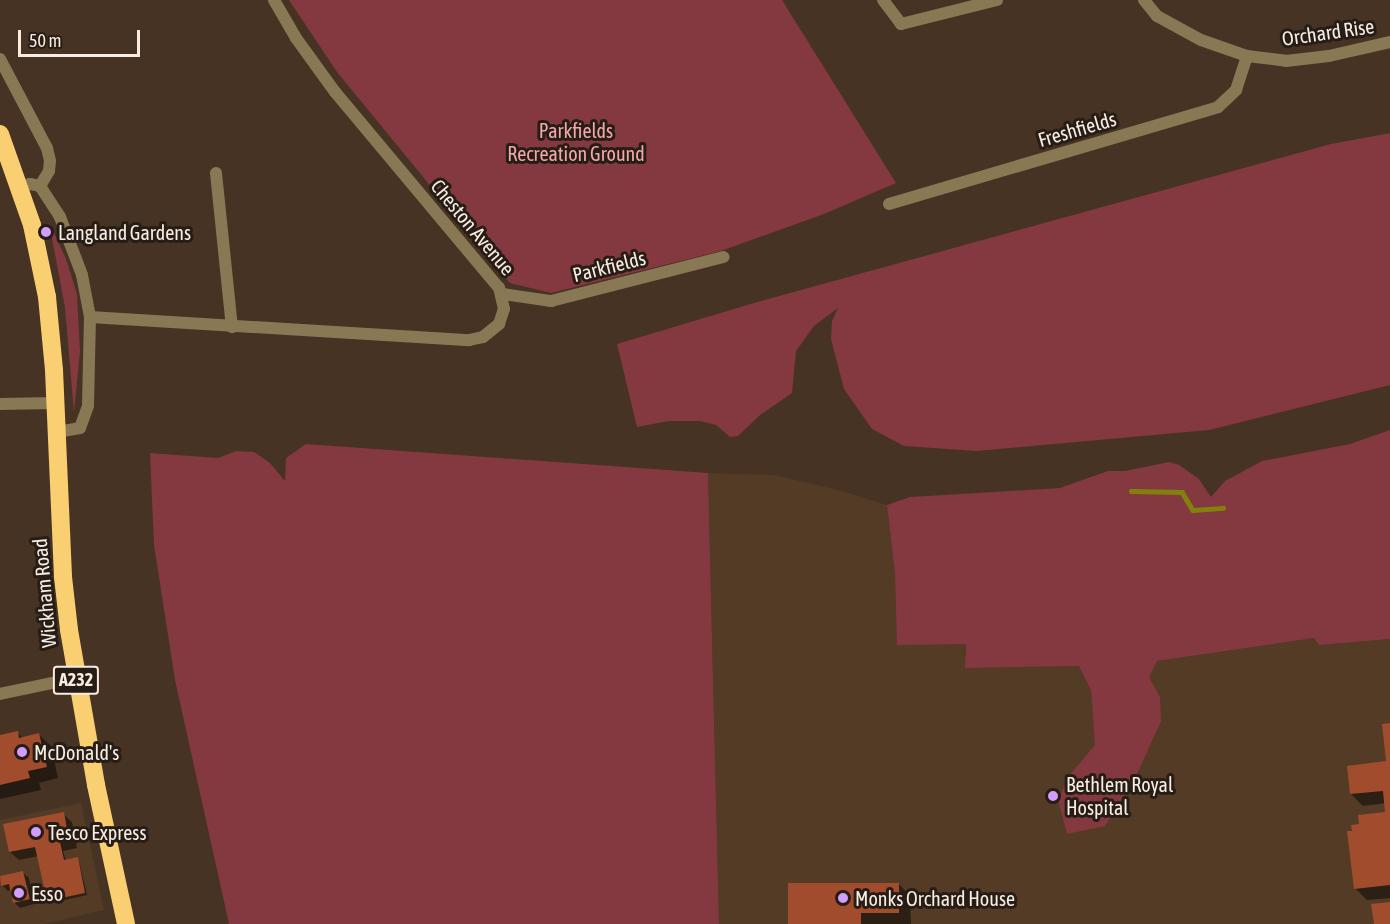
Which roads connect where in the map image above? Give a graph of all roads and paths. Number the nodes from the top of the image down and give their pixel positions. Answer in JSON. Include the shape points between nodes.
{"nodes":[{"id":1,"x":274,"y":0,"type":"edge"},
{"id":2,"x":884,"y":0,"type":"edge"},
{"id":3,"x":996,"y":0,"type":"edge"},
{"id":4,"x":1144,"y":0,"type":"edge"},
{"id":5,"x":1390,"y":42,"type":"edge"},
{"id":6,"x":1247,"y":56,"type":"junction"},
{"id":7,"x":0,"y":59,"type":"edge"},
{"id":8,"x":0,"y":134,"type":"edge"},
{"id":9,"x":216,"y":173,"type":"dead end"},
{"id":10,"x":40,"y":186,"type":"junction"},
{"id":11,"x":20,"y":187,"type":"junction"},
{"id":12,"x":889,"y":204,"type":"dead end"},
{"id":13,"x":723,"y":257,"type":"dead end"},
{"id":14,"x":503,"y":294,"type":"junction"},
{"id":15,"x":90,"y":317,"type":"junction"},
{"id":16,"x":232,"y":327,"type":"junction"},
{"id":17,"x":56,"y":403,"type":"junction"},
{"id":18,"x":0,"y":404,"type":"edge"},
{"id":19,"x":58,"y":432,"type":"junction"},
{"id":20,"x":76,"y":678,"type":"junction"},
{"id":21,"x":0,"y":694,"type":"edge"},
{"id":22,"x":126,"y":924,"type":"edge"}],
"edges":[{"from":1,"to":14,"type":"street","name":"Cheston Avenue","via":[[335,92]]},
{"from":2,"to":3,"type":"street","via":[[901,24]]},
{"from":4,"to":6,"type":"street","name":"Orchard Rise","via":[[1157,16],[1202,40]]},
{"from":5,"to":6,"type":"street","name":"Orchard Rise","via":[[1286,61]]},
{"from":6,"to":12,"type":"street","name":"Freshfields","via":[[1236,90],[1218,107]]},
{"from":7,"to":10,"type":"street","via":[[46,148],[49,171]]},
{"from":8,"to":11,"type":"highway","name":"Wickham Road","number":"A232"},
{"from":9,"to":16,"type":"street"},
{"from":10,"to":11,"type":"street"},
{"from":10,"to":15,"type":"street","via":[[60,217],[72,246]]},
{"from":11,"to":17,"type":"highway","name":"Wickham Road","number":"A232","via":[[47,297]]},
{"from":13,"to":14,"type":"street","name":"Parkfields","via":[[551,301]]},
{"from":14,"to":16,"type":"street","name":"Cheston Avenue","via":[[499,324],[476,339]]},
{"from":15,"to":16,"type":"street","name":"Cheston Avenue"},
{"from":15,"to":19,"type":"street","via":[[87,406],[80,428]]},
{"from":17,"to":18,"type":"street"},
{"from":17,"to":19,"type":"highway","name":"Wickham Road","number":"A232"},
{"from":19,"to":20,"type":"highway","name":"Wickham Road","number":"A232","via":[[63,577]]},
{"from":20,"to":21,"type":"street"},
{"from":20,"to":22,"type":"highway","name":"Wickham Road","number":"A232"}]}
